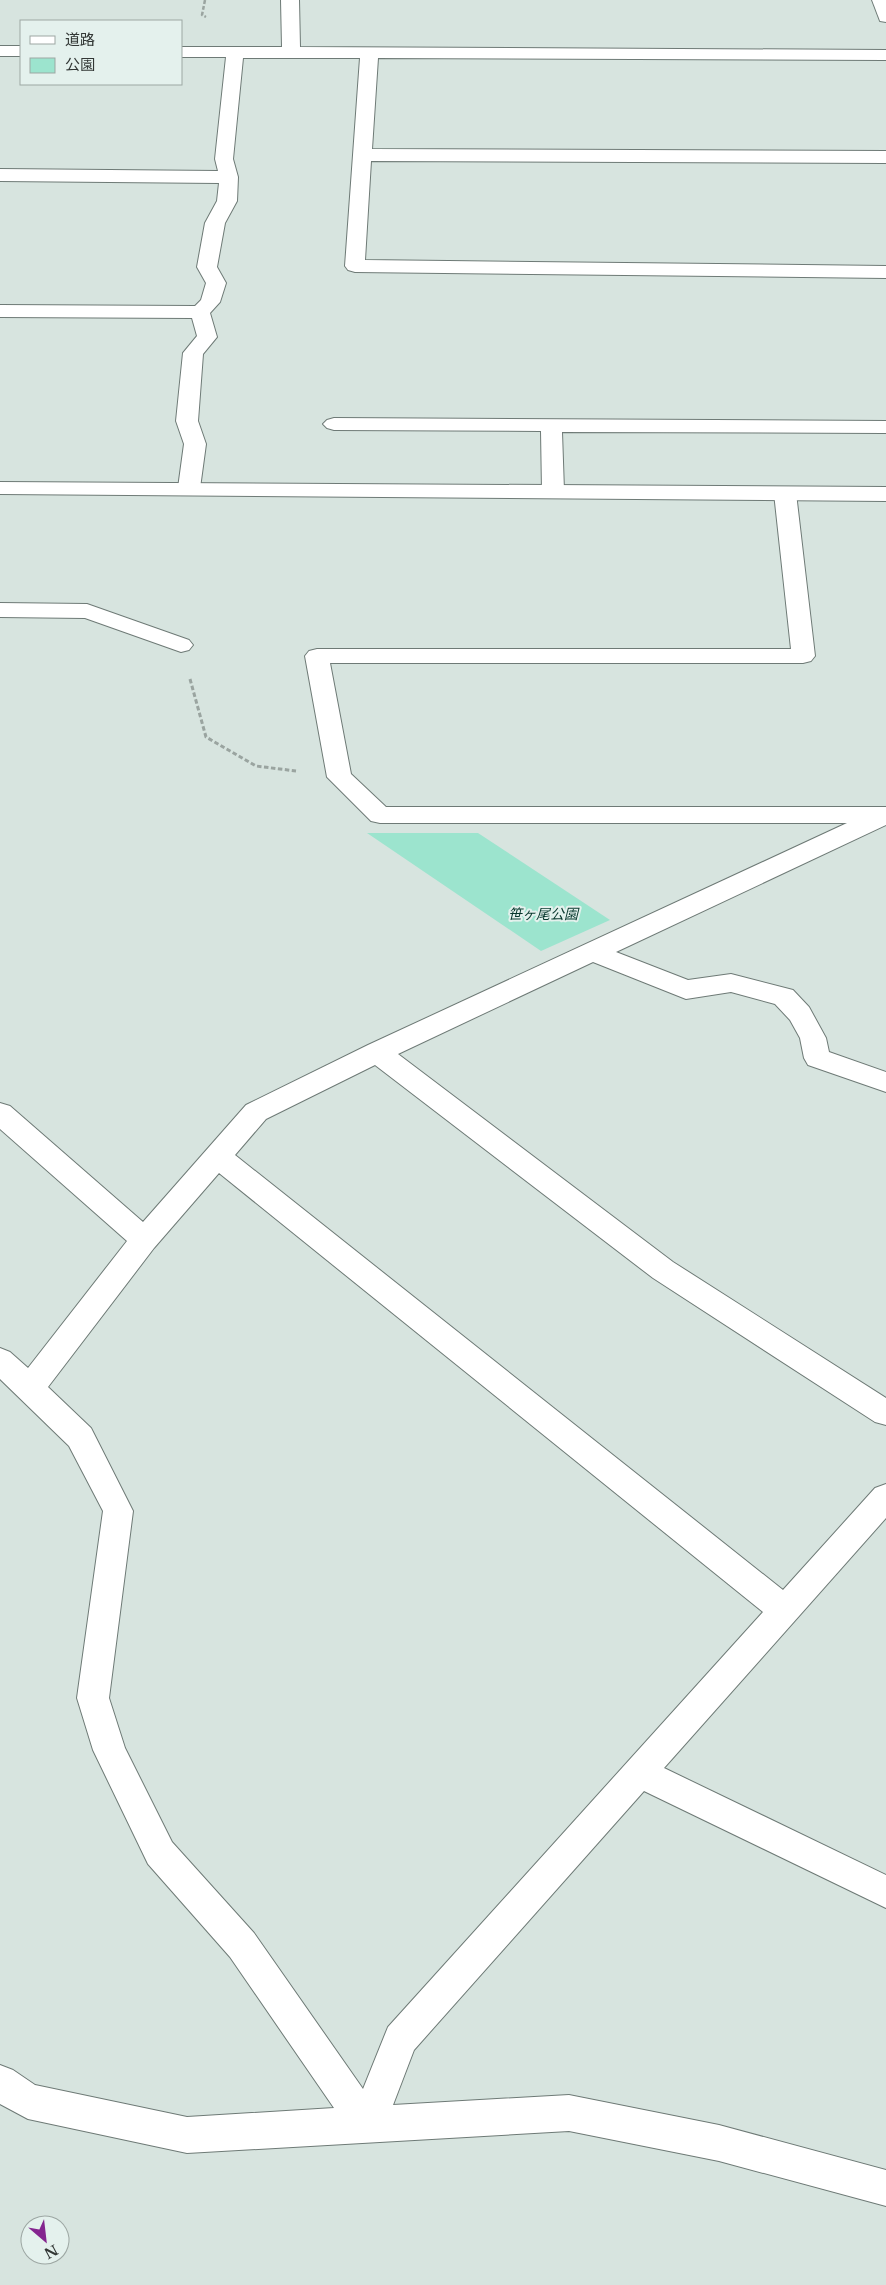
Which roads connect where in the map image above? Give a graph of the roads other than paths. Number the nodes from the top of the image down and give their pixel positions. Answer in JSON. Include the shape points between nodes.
{"nodes":[{"id":1,"x":290,"y":0,"type":"edge"},
{"id":2,"x":881,"y":0,"type":"edge"},
{"id":3,"x":886,"y":17,"type":"edge"},
{"id":4,"x":0,"y":51,"type":"edge"},
{"id":5,"x":20,"y":51,"type":"edge"},
{"id":6,"x":182,"y":52,"type":"edge"},
{"id":7,"x":235,"y":52,"type":"junction"},
{"id":8,"x":291,"y":53,"type":"junction"},
{"id":9,"x":369,"y":53,"type":"junction"},
{"id":10,"x":886,"y":55,"type":"edge"},
{"id":11,"x":364,"y":155,"type":"junction"},
{"id":12,"x":886,"y":157,"type":"edge"},
{"id":13,"x":0,"y":176,"type":"edge"},
{"id":14,"x":229,"y":177,"type":"junction"},
{"id":15,"x":886,"y":272,"type":"edge"},
{"id":16,"x":0,"y":311,"type":"edge"},
{"id":17,"x":200,"y":312,"type":"junction"},
{"id":18,"x":334,"y":424,"type":"dead end"},
{"id":19,"x":551,"y":424,"type":"junction"},
{"id":20,"x":886,"y":427,"type":"edge"},
{"id":21,"x":0,"y":488,"type":"edge"},
{"id":22,"x":189,"y":488,"type":"junction"},
{"id":23,"x":553,"y":491,"type":"junction"},
{"id":24,"x":785,"y":493,"type":"junction"},
{"id":25,"x":886,"y":494,"type":"edge"},
{"id":26,"x":0,"y":610,"type":"edge"},
{"id":27,"x":181,"y":644,"type":"road end"},
{"id":28,"x":886,"y":815,"type":"edge"},
{"id":29,"x":592,"y":952,"type":"junction"},
{"id":30,"x":377,"y":1052,"type":"junction"},
{"id":31,"x":886,"y":1082,"type":"edge"},
{"id":32,"x":0,"y":1112,"type":"edge"},
{"id":33,"x":218,"y":1157,"type":"junction"},
{"id":34,"x":144,"y":1240,"type":"junction"},
{"id":35,"x":0,"y":1360,"type":"edge"},
{"id":36,"x":29,"y":1389,"type":"junction"},
{"id":37,"x":886,"y":1413,"type":"edge"},
{"id":38,"x":886,"y":1496,"type":"edge"},
{"id":39,"x":784,"y":1610,"type":"junction"},
{"id":40,"x":638,"y":1772,"type":"junction"},
{"id":41,"x":886,"y":1892,"type":"edge"},
{"id":42,"x":0,"y":2083,"type":"edge"},
{"id":43,"x":367,"y":2125,"type":"junction"},
{"id":44,"x":886,"y":2188,"type":"edge"}],
"edges":[{"from":1,"to":8,"type":"street"},
{"from":2,"to":3,"type":"street"},
{"from":4,"to":5,"type":"street"},
{"from":6,"to":7,"type":"street"},
{"from":7,"to":8,"type":"street"},
{"from":7,"to":14,"type":"street","via":[[224,159]]},
{"from":8,"to":9,"type":"street"},
{"from":9,"to":10,"type":"street"},
{"from":9,"to":11,"type":"street"},
{"from":11,"to":12,"type":"street"},
{"from":11,"to":15,"type":"street","via":[[355,266]]},
{"from":13,"to":14,"type":"street"},
{"from":14,"to":17,"type":"street","via":[[227,201],[215,223],[207,267],[216,283],[210,302]]},
{"from":16,"to":17,"type":"street"},
{"from":17,"to":22,"type":"street","via":[[207,337],[193,353],[187,421],[195,444]]},
{"from":18,"to":19,"type":"street"},
{"from":19,"to":20,"type":"street"},
{"from":19,"to":23,"type":"street"},
{"from":21,"to":22,"type":"street"},
{"from":22,"to":23,"type":"street"},
{"from":23,"to":24,"type":"street"},
{"from":24,"to":25,"type":"street"},
{"from":24,"to":28,"type":"street","via":[[803,656],[316,656],[339,777],[380,815]]},
{"from":26,"to":27,"type":"street","via":[[88,610]]},
{"from":28,"to":29,"type":"street"},
{"from":29,"to":30,"type":"street"},
{"from":29,"to":31,"type":"street","via":[[686,990],[731,984],[784,997],[800,1014],[813,1038],[817,1058]]},
{"from":30,"to":33,"type":"street","via":[[256,1112]]},
{"from":30,"to":37,"type":"street","via":[[663,1270]]},
{"from":32,"to":34,"type":"street"},
{"from":33,"to":34,"type":"street"},
{"from":33,"to":39,"type":"street"},
{"from":34,"to":36,"type":"street"},
{"from":35,"to":36,"type":"street"},
{"from":36,"to":43,"type":"street","via":[[80,1437],[118,1512],[93,1698],[109,1750],[160,1853],[242,1945]]},
{"from":38,"to":39,"type":"street"},
{"from":39,"to":40,"type":"street"},
{"from":40,"to":41,"type":"street"},
{"from":40,"to":43,"type":"street","via":[[401,2039]]},
{"from":42,"to":43,"type":"street","via":[[28,2101],[187,2135]]},
{"from":43,"to":44,"type":"street","via":[[569,2113],[719,2143]]}]}
